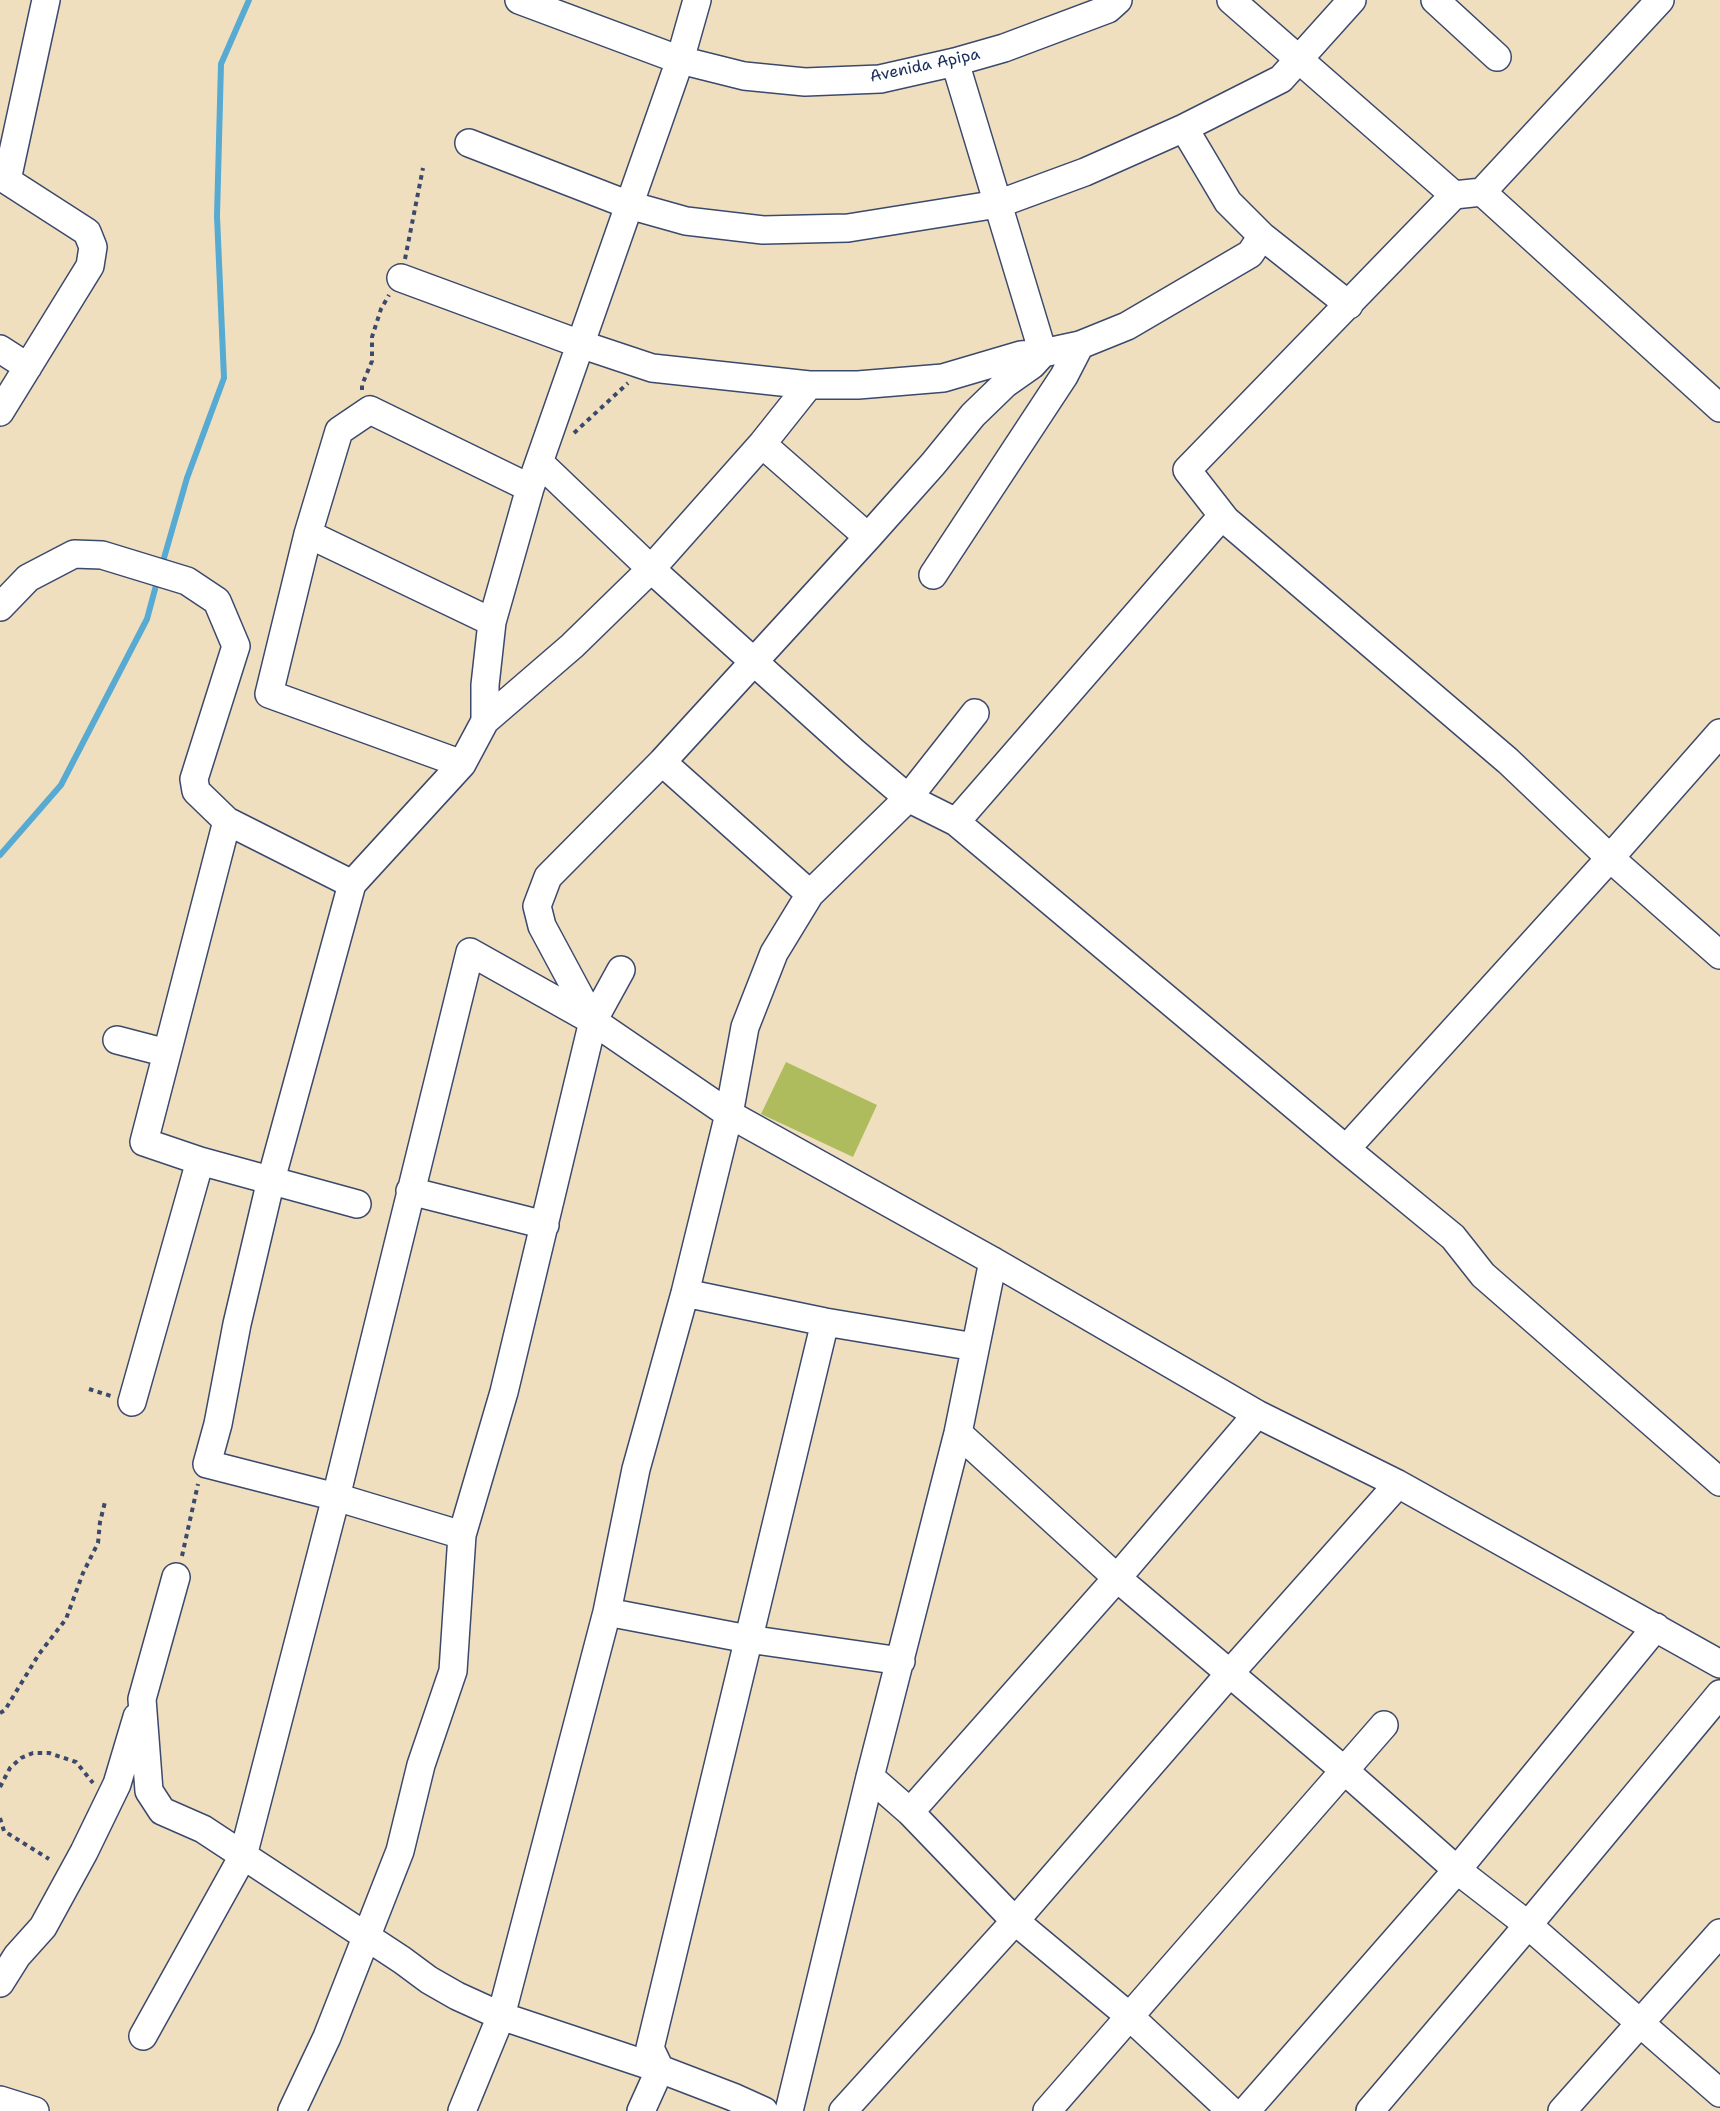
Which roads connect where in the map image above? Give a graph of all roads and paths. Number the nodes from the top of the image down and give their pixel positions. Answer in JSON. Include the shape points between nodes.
{"nodes":[{"id":1,"x":46,"y":0,"type":"edge"},
{"id":2,"x":519,"y":0,"type":"edge"},
{"id":3,"x":698,"y":0,"type":"edge"},
{"id":4,"x":1118,"y":0,"type":"edge"},
{"id":5,"x":1231,"y":0,"type":"edge"},
{"id":6,"x":1352,"y":0,"type":"edge"},
{"id":7,"x":1435,"y":0,"type":"edge"},
{"id":8,"x":1660,"y":0,"type":"edge"},
{"id":9,"x":1497,"y":57,"type":"dead end"},
{"id":10,"x":680,"y":60,"type":"junction"},
{"id":11,"x":1299,"y":60,"type":"junction"},
{"id":12,"x":955,"y":62,"type":"junction"},
{"id":13,"x":1184,"y":128,"type":"junction"},
{"id":14,"x":469,"y":143,"type":"dead end"},
{"id":15,"x":4,"y":178,"type":"edge"},
{"id":16,"x":1482,"y":192,"type":"junction"},
{"id":17,"x":1454,"y":195,"type":"junction"},
{"id":18,"x":998,"y":204,"type":"junction"},
{"id":19,"x":629,"y":205,"type":"junction"},
{"id":20,"x":1262,"y":236,"type":"junction"},
{"id":21,"x":401,"y":278,"type":"dead end"},
{"id":22,"x":1349,"y":305,"type":"junction"},
{"id":23,"x":580,"y":344,"type":"junction"},
{"id":24,"x":1080,"y":345,"type":"junction"},
{"id":25,"x":0,"y":349,"type":"edge"},
{"id":26,"x":1043,"y":353,"type":"junction"},
{"id":27,"x":646,"y":366,"type":"junction"},
{"id":28,"x":28,"y":367,"type":"junction"},
{"id":29,"x":809,"y":385,"type":"junction"},
{"id":30,"x":1720,"y":408,"type":"edge"},
{"id":31,"x":0,"y":412,"type":"edge"},
{"id":32,"x":566,"y":440,"type":"dead end"},
{"id":33,"x":762,"y":444,"type":"junction"},
{"id":34,"x":540,"y":463,"type":"junction"},
{"id":35,"x":530,"y":488,"type":"junction"},
{"id":36,"x":1222,"y":516,"type":"junction"},
{"id":37,"x":308,"y":534,"type":"junction"},
{"id":38,"x":868,"y":537,"type":"junction"},
{"id":39,"x":651,"y":569,"type":"junction"},
{"id":40,"x":933,"y":575,"type":"dead end"},
{"id":41,"x":0,"y":607,"type":"edge"},
{"id":42,"x":492,"y":622,"type":"junction"},
{"id":43,"x":753,"y":662,"type":"junction"},
{"id":44,"x":975,"y":713,"type":"dead end"},
{"id":45,"x":486,"y":720,"type":"junction"},
{"id":46,"x":1720,"y":733,"type":"edge"},
{"id":47,"x":662,"y":762,"type":"junction"},
{"id":48,"x":462,"y":764,"type":"junction"},
{"id":49,"x":908,"y":798,"type":"junction"},
{"id":50,"x":227,"y":821,"type":"junction"},
{"id":51,"x":956,"y":822,"type":"junction"},
{"id":52,"x":1610,"y":858,"type":"junction"},
{"id":53,"x":352,"y":884,"type":"junction"},
{"id":54,"x":810,"y":894,"type":"junction"},
{"id":55,"x":1720,"y":955,"type":"edge"},
{"id":56,"x":621,"y":970,"type":"dead end"},
{"id":57,"x":593,"y":1021,"type":"junction"},
{"id":58,"x":117,"y":1040,"type":"dead end"},
{"id":59,"x":167,"y":1053,"type":"junction"},
{"id":60,"x":729,"y":1114,"type":"junction"},
{"id":61,"x":1346,"y":1149,"type":"junction"},
{"id":62,"x":200,"y":1161,"type":"junction"},
{"id":63,"x":272,"y":1180,"type":"junction"},
{"id":64,"x":410,"y":1191,"type":"junction"},
{"id":65,"x":357,"y":1204,"type":"dead end"},
{"id":66,"x":546,"y":1225,"type":"junction"},
{"id":67,"x":993,"y":1261,"type":"junction"},
{"id":68,"x":685,"y":1293,"type":"junction"},
{"id":69,"x":825,"y":1322,"type":"junction"},
{"id":70,"x":975,"y":1347,"type":"junction"},
{"id":71,"x":132,"y":1402,"type":"dead end"},
{"id":72,"x":1257,"y":1414,"type":"junction"},
{"id":73,"x":958,"y":1433,"type":"junction"},
{"id":74,"x":207,"y":1464,"type":"junction"},
{"id":75,"x":1720,"y":1482,"type":"edge"},
{"id":76,"x":1398,"y":1484,"type":"junction"},
{"id":77,"x":336,"y":1497,"type":"junction"},
{"id":78,"x":105,"y":1502,"type":"dead end"},
{"id":79,"x":462,"y":1535,"type":"junction"},
{"id":80,"x":176,"y":1577,"type":"joint"},
{"id":81,"x":1117,"y":1578,"type":"junction"},
{"id":82,"x":607,"y":1612,"type":"junction"},
{"id":83,"x":1656,"y":1627,"type":"junction"},
{"id":84,"x":748,"y":1639,"type":"junction"},
{"id":85,"x":901,"y":1661,"type":"junction"},
{"id":86,"x":1720,"y":1664,"type":"edge"},
{"id":87,"x":1230,"y":1673,"type":"junction"},
{"id":88,"x":1720,"y":1694,"type":"edge"},
{"id":89,"x":142,"y":1699,"type":"junction"},
{"id":90,"x":0,"y":1713,"type":"edge"},
{"id":91,"x":1384,"y":1725,"type":"dead end"},
{"id":92,"x":1345,"y":1771,"type":"junction"},
{"id":93,"x":870,"y":1777,"type":"junction"},
{"id":94,"x":0,"y":1787,"type":"edge"},
{"id":95,"x":910,"y":1812,"type":"junction"},
{"id":96,"x":103,"y":1814,"type":"junction"},
{"id":97,"x":0,"y":1818,"type":"edge"},
{"id":98,"x":243,"y":1856,"type":"junction"},
{"id":99,"x":50,"y":1859,"type":"dead end"},
{"id":100,"x":1457,"y":1870,"type":"junction"},
{"id":101,"x":1015,"y":1921,"type":"junction"},
{"id":102,"x":1528,"y":1925,"type":"junction"},
{"id":103,"x":1720,"y":1933,"type":"edge"},
{"id":104,"x":367,"y":1938,"type":"junction"},
{"id":105,"x":0,"y":1983,"type":"edge"},
{"id":106,"x":501,"y":2016,"type":"junction"},
{"id":107,"x":1129,"y":2016,"type":"junction"},
{"id":108,"x":1640,"y":2022,"type":"junction"},
{"id":109,"x":143,"y":2036,"type":"dead end"},
{"id":110,"x":660,"y":2069,"type":"junction"},
{"id":111,"x":1720,"y":2093,"type":"edge"},
{"id":112,"x":0,"y":2100,"type":"edge"},
{"id":113,"x":35,"y":2111,"type":"edge"},
{"id":114,"x":292,"y":2111,"type":"edge"},
{"id":115,"x":462,"y":2111,"type":"edge"},
{"id":116,"x":640,"y":2111,"type":"edge"},
{"id":117,"x":764,"y":2111,"type":"edge"},
{"id":118,"x":789,"y":2111,"type":"edge"},
{"id":119,"x":843,"y":2111,"type":"edge"},
{"id":120,"x":1047,"y":2111,"type":"edge"},
{"id":121,"x":1231,"y":2111,"type":"edge"},
{"id":122,"x":1245,"y":2111,"type":"edge"},
{"id":123,"x":1370,"y":2111,"type":"edge"},
{"id":124,"x":1562,"y":2111,"type":"edge"}],
"edges":[{"from":1,"to":15,"type":"street"},
{"from":2,"to":10,"type":"street","name":"Avenida Apipa"},
{"from":3,"to":10,"type":"street"},
{"from":4,"to":12,"type":"street","name":"Avenida Apipa","via":[[1108,9]]},
{"from":5,"to":11,"type":"street"},
{"from":6,"to":11,"type":"street"},
{"from":7,"to":9,"type":"street"},
{"from":8,"to":16,"type":"street"},
{"from":10,"to":12,"type":"street","name":"Avenida Apipa","via":[[744,76],[805,82],[879,79]]},
{"from":10,"to":19,"type":"street"},
{"from":11,"to":13,"type":"street","via":[[1281,79]]},
{"from":11,"to":17,"type":"street"},
{"from":12,"to":18,"type":"street"},
{"from":13,"to":18,"type":"street","via":[[1085,172]]},
{"from":13,"to":20,"type":"street","via":[[1228,202]]},
{"from":14,"to":19,"type":"street"},
{"from":15,"to":28,"type":"street","via":[[87,232],[93,247],[90,266]]},
{"from":16,"to":17,"type":"street"},
{"from":16,"to":30,"type":"street"},
{"from":17,"to":22,"type":"street"},
{"from":18,"to":19,"type":"street","via":[[848,228],[763,230],[686,221]]},
{"from":18,"to":26,"type":"street"},
{"from":19,"to":23,"type":"street"},
{"from":20,"to":22,"type":"street"},
{"from":20,"to":24,"type":"street","via":[[1250,254],[1127,326]]},
{"from":21,"to":23,"type":"street"},
{"from":22,"to":36,"type":"street","via":[[1187,470]]},
{"from":23,"to":27,"type":"street"},
{"from":23,"to":34,"type":"street"},
{"from":24,"to":26,"type":"street"},
{"from":24,"to":40,"type":"street","via":[[1064,376]]},
{"from":25,"to":28,"type":"street"},
{"from":26,"to":29,"type":"street","via":[[1021,355],[933,379]]},
{"from":26,"to":38,"type":"street","via":[[973,414]]},
{"from":27,"to":29,"type":"street"},
{"from":27,"to":32,"type":"path"},
{"from":28,"to":31,"type":"street"},
{"from":29,"to":33,"type":"street"},
{"from":33,"to":38,"type":"street"},
{"from":33,"to":39,"type":"street"},
{"from":34,"to":35,"type":"street"},
{"from":34,"to":39,"type":"street"},
{"from":35,"to":37,"type":"street","via":[[370,410],[339,431]]},
{"from":35,"to":42,"type":"street"},
{"from":36,"to":51,"type":"street"},
{"from":36,"to":52,"type":"street","via":[[1508,761]]},
{"from":37,"to":42,"type":"street"},
{"from":37,"to":48,"type":"street","via":[[269,694]]},
{"from":38,"to":43,"type":"street"},
{"from":39,"to":43,"type":"street"},
{"from":39,"to":45,"type":"street","via":[[572,646]]},
{"from":41,"to":50,"type":"street","via":[[28,578],[74,554],[102,555],[187,581],[218,602],[236,646],[194,779],[196,791]]},
{"from":42,"to":45,"type":"street","via":[[485,685]]},
{"from":43,"to":47,"type":"street"},
{"from":43,"to":49,"type":"street"},
{"from":44,"to":49,"type":"street"},
{"from":45,"to":48,"type":"street"},
{"from":46,"to":52,"type":"street"},
{"from":47,"to":54,"type":"street"},
{"from":47,"to":57,"type":"street","via":[[548,877],[537,906],[542,926]]},
{"from":48,"to":53,"type":"street"},
{"from":49,"to":51,"type":"street"},
{"from":49,"to":54,"type":"street"},
{"from":50,"to":53,"type":"street"},
{"from":50,"to":59,"type":"street"},
{"from":51,"to":61,"type":"street"},
{"from":52,"to":55,"type":"street"},
{"from":52,"to":61,"type":"street"},
{"from":53,"to":63,"type":"street"},
{"from":54,"to":60,"type":"street","via":[[774,952],[744,1027]]},
{"from":56,"to":57,"type":"street"},
{"from":57,"to":60,"type":"street"},
{"from":57,"to":64,"type":"street","via":[[470,952]]},
{"from":57,"to":66,"type":"street"},
{"from":58,"to":59,"type":"street"},
{"from":59,"to":62,"type":"street","via":[[144,1142]]},
{"from":60,"to":67,"type":"street"},
{"from":60,"to":68,"type":"street"},
{"from":61,"to":75,"type":"street","via":[[1453,1237],[1483,1275]]},
{"from":62,"to":63,"type":"street"},
{"from":62,"to":71,"type":"street"},
{"from":63,"to":65,"type":"street"},
{"from":63,"to":74,"type":"street"},
{"from":64,"to":66,"type":"street"},
{"from":64,"to":77,"type":"street"},
{"from":66,"to":79,"type":"street","via":[[504,1392]]},
{"from":67,"to":70,"type":"street"},
{"from":67,"to":72,"type":"street"},
{"from":68,"to":69,"type":"street"},
{"from":68,"to":82,"type":"street","via":[[636,1469]]},
{"from":69,"to":70,"type":"street"},
{"from":69,"to":84,"type":"street"},
{"from":70,"to":73,"type":"street"},
{"from":72,"to":76,"type":"street"},
{"from":72,"to":81,"type":"street"},
{"from":73,"to":81,"type":"street"},
{"from":73,"to":85,"type":"street"},
{"from":74,"to":77,"type":"street"},
{"from":74,"to":80,"type":"path","via":[[196,1487]]},
{"from":76,"to":83,"type":"street"},
{"from":76,"to":87,"type":"street"},
{"from":77,"to":79,"type":"street"},
{"from":77,"to":98,"type":"street"},
{"from":78,"to":90,"type":"path","via":[[98,1543],[66,1619]]},
{"from":79,"to":104,"type":"street","via":[[453,1671],[421,1765],[400,1851]]},
{"from":80,"to":89,"type":"street"},
{"from":81,"to":87,"type":"street"},
{"from":81,"to":95,"type":"street"},
{"from":82,"to":84,"type":"street"},
{"from":82,"to":106,"type":"street"},
{"from":83,"to":86,"type":"street"},
{"from":83,"to":100,"type":"street"},
{"from":84,"to":85,"type":"street"},
{"from":84,"to":110,"type":"street","via":[[650,2048]]},
{"from":85,"to":93,"type":"street"},
{"from":87,"to":92,"type":"street"},
{"from":87,"to":101,"type":"street"},
{"from":88,"to":102,"type":"street"},
{"from":89,"to":96,"type":"street","via":[[117,1784]]},
{"from":89,"to":98,"type":"street","via":[[149,1791],[162,1811],[203,1829]]},
{"from":91,"to":92,"type":"street"},
{"from":92,"to":100,"type":"street"},
{"from":92,"to":107,"type":"street"},
{"from":93,"to":95,"type":"street"},
{"from":93,"to":118,"type":"street"},
{"from":94,"to":96,"type":"path","via":[[10,1768],[21,1758],[49,1753],[76,1762],[87,1773],[100,1793]]},
{"from":95,"to":101,"type":"street"},
{"from":96,"to":105,"type":"street","via":[[43,1927],[16,1956]]},
{"from":97,"to":99,"type":"path","via":[[4,1831]]},
{"from":98,"to":104,"type":"street"},
{"from":98,"to":109,"type":"street"},
{"from":100,"to":102,"type":"street"},
{"from":100,"to":122,"type":"street"},
{"from":101,"to":107,"type":"street"},
{"from":101,"to":119,"type":"street"},
{"from":102,"to":108,"type":"street"},
{"from":102,"to":123,"type":"street"},
{"from":103,"to":108,"type":"street"},
{"from":104,"to":106,"type":"street","via":[[429,1980]]},
{"from":104,"to":114,"type":"street"},
{"from":106,"to":110,"type":"street"},
{"from":106,"to":115,"type":"street"},
{"from":107,"to":120,"type":"street"},
{"from":107,"to":121,"type":"street"},
{"from":108,"to":111,"type":"street"},
{"from":108,"to":124,"type":"street"},
{"from":110,"to":116,"type":"street"},
{"from":110,"to":117,"type":"street"},
{"from":112,"to":113,"type":"street"}]}
